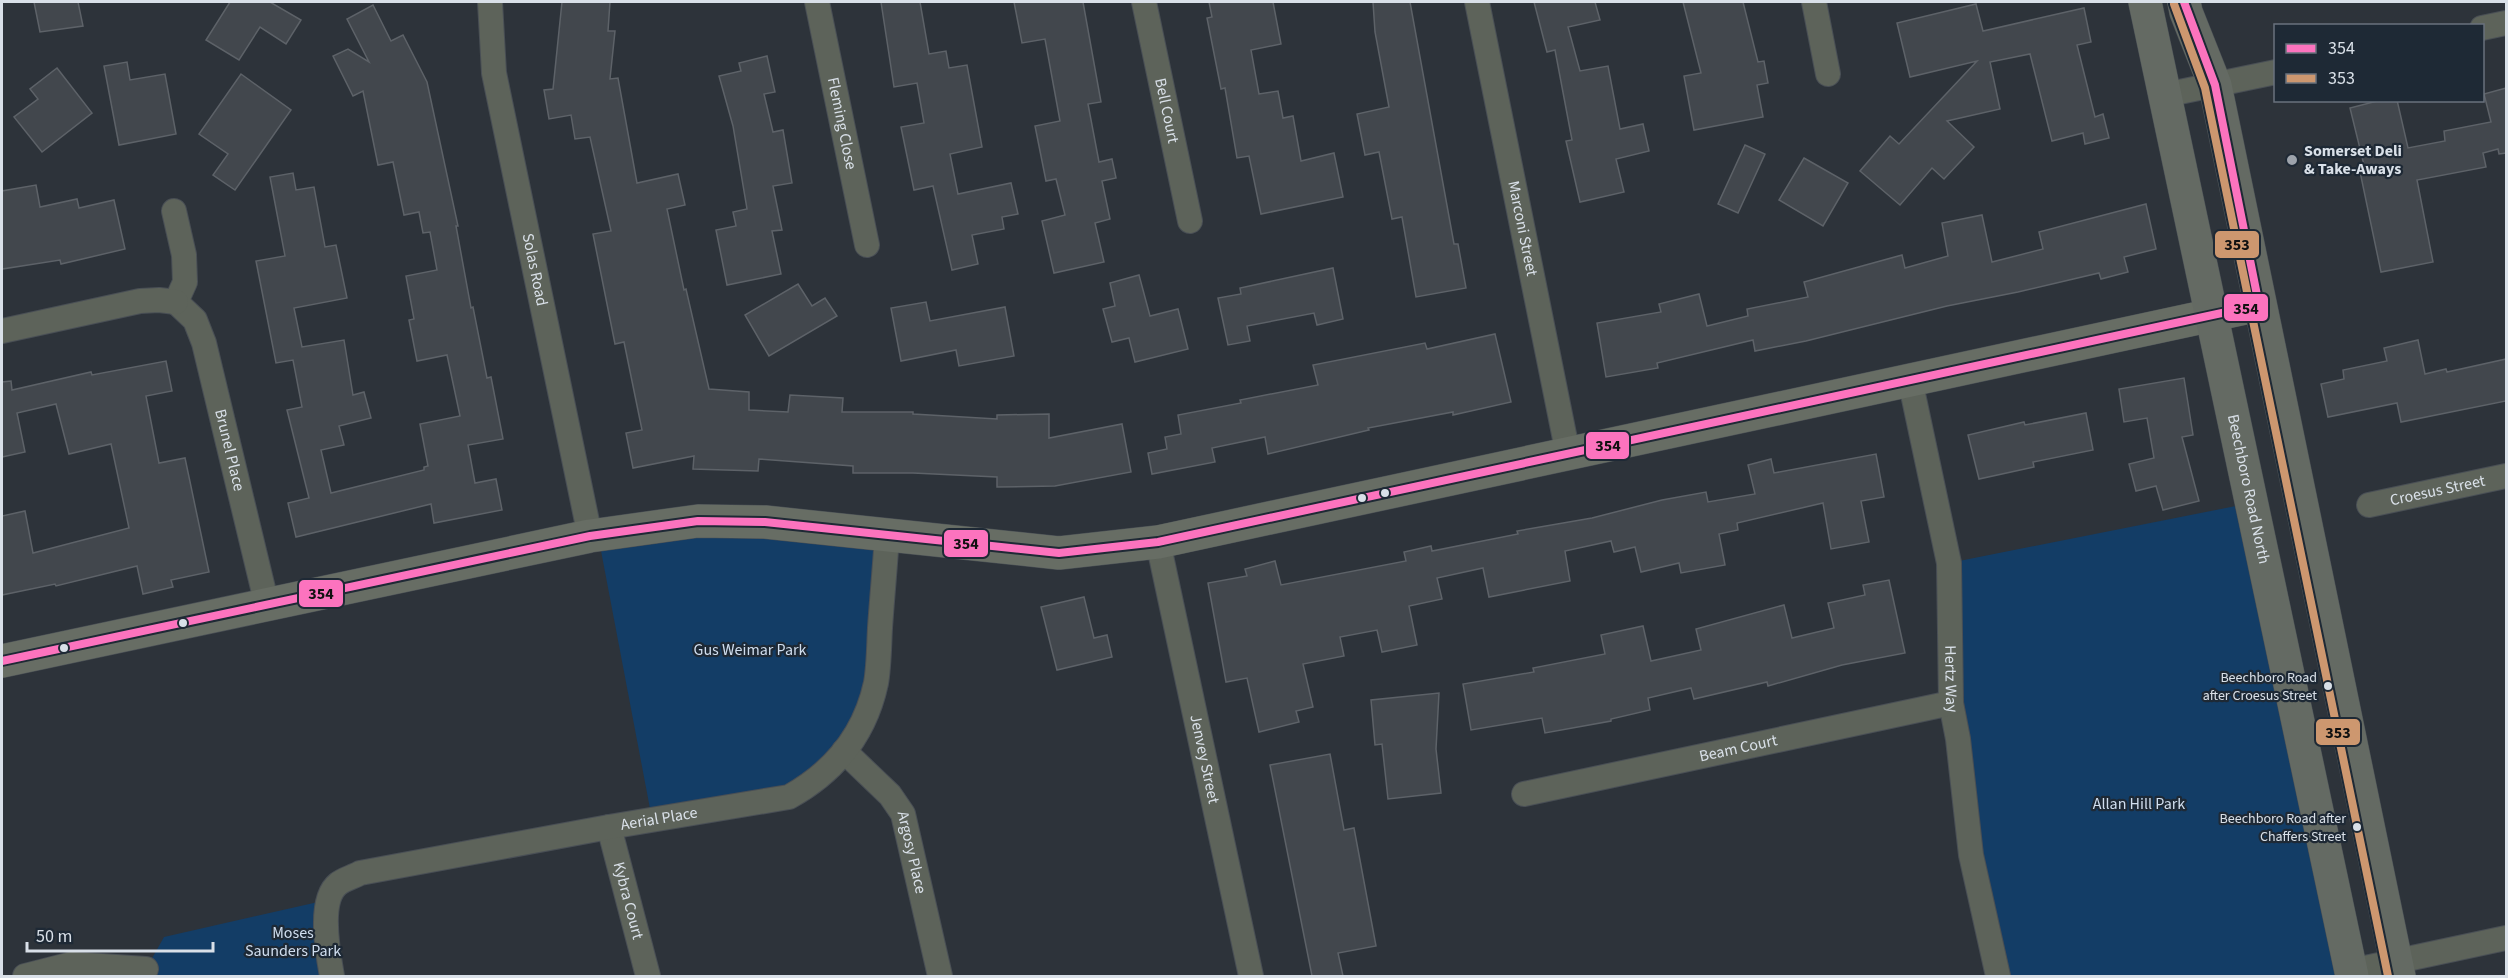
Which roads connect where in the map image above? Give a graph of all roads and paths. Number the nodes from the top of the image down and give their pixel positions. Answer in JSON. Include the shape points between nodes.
{"nodes":[{"id":1,"x":490,"y":2,"type":"edge"},
{"id":2,"x":817,"y":2,"type":"edge"},
{"id":3,"x":1144,"y":2,"type":"edge"},
{"id":4,"x":1478,"y":2,"type":"edge"},
{"id":5,"x":1814,"y":2,"type":"edge"},
{"id":6,"x":2145,"y":2,"type":"edge"},
{"id":7,"x":2184,"y":2,"type":"edge"},
{"id":8,"x":2506,"y":23,"type":"edge"},
{"id":9,"x":2484,"y":28,"type":"edge"},
{"id":10,"x":2274,"y":72,"type":"edge"},
{"id":11,"x":1828,"y":74,"type":"dead end"},
{"id":12,"x":2215,"y":85,"type":"junction"},
{"id":13,"x":2165,"y":95,"type":"junction"},
{"id":14,"x":174,"y":211,"type":"dead end"},
{"id":15,"x":1190,"y":221,"type":"dead end"},
{"id":16,"x":867,"y":245,"type":"dead end"},
{"id":17,"x":176,"y":302,"type":"junction"},
{"id":18,"x":2259,"y":304,"type":"junction"},
{"id":19,"x":2212,"y":314,"type":"junction"},
{"id":20,"x":2,"y":331,"type":"edge"},
{"id":21,"x":1910,"y":380,"type":"junction"},
{"id":22,"x":1568,"y":454,"type":"junction"},
{"id":23,"x":2506,"y":476,"type":"edge"},
{"id":24,"x":2369,"y":505,"type":"dead end"},
{"id":25,"x":590,"y":536,"type":"junction"},
{"id":26,"x":887,"y":536,"type":"junction"},
{"id":27,"x":1158,"y":542,"type":"junction"},
{"id":28,"x":267,"y":605,"type":"junction"},
{"id":29,"x":2,"y":661,"type":"edge"},
{"id":30,"x":1951,"y":703,"type":"junction"},
{"id":31,"x":844,"y":751,"type":"junction"},
{"id":32,"x":1524,"y":794,"type":"dead end"},
{"id":33,"x":609,"y":827,"type":"junction"},
{"id":34,"x":2506,"y":938,"type":"edge"},
{"id":35,"x":146,"y":969,"type":"dead end"},
{"id":36,"x":2397,"y":969,"type":"edge"},
{"id":37,"x":2352,"y":974,"type":"edge"},
{"id":38,"x":26,"y":976,"type":"edge"},
{"id":39,"x":332,"y":976,"type":"edge"},
{"id":40,"x":648,"y":976,"type":"edge"},
{"id":41,"x":940,"y":976,"type":"edge"},
{"id":42,"x":1251,"y":976,"type":"edge"},
{"id":43,"x":1998,"y":976,"type":"edge"}],
"edges":[{"from":1,"to":25,"type":"street","name":"Solas Road","via":[[494,73]]},
{"from":2,"to":16,"type":"street","name":"Fleming Close"},
{"from":3,"to":15,"type":"street","name":"Bell Court"},
{"from":4,"to":22,"type":"street","name":"Marconi Street"},
{"from":5,"to":11,"type":"street"},
{"from":6,"to":13,"type":"main road","name":"Beechboro Road North"},
{"from":7,"to":12,"type":"main road"},
{"from":8,"to":9,"type":"street"},
{"from":10,"to":12,"type":"street"},
{"from":12,"to":13,"type":"street"},
{"from":12,"to":18,"type":"main road"},
{"from":13,"to":19,"type":"main road","name":"Beechboro Road North"},
{"from":14,"to":17,"type":"street","via":[[185,282]]},
{"from":17,"to":20,"type":"street","via":[[140,301]]},
{"from":17,"to":28,"type":"street","name":"Brunel Place","via":[[195,320],[204,343]]},
{"from":18,"to":19,"type":"street"},
{"from":18,"to":36,"type":"main road"},
{"from":19,"to":21,"type":"street"},
{"from":19,"to":37,"type":"main road","name":"Beechboro Road North"},
{"from":21,"to":22,"type":"street"},
{"from":21,"to":30,"type":"street","name":"Hertz Way","via":[[1949,563]]},
{"from":22,"to":27,"type":"street"},
{"from":23,"to":24,"type":"street","name":"Croesus Street"},
{"from":25,"to":26,"type":"street","via":[[698,521],[735,521]]},
{"from":25,"to":28,"type":"street"},
{"from":26,"to":27,"type":"street","via":[[1059,553]]},
{"from":26,"to":31,"type":"street","name":"Aerial Place","via":[[876,682],[858,732]]},
{"from":27,"to":42,"type":"street","name":"Jenvey Street"},
{"from":28,"to":29,"type":"street"},
{"from":30,"to":32,"type":"street","name":"Beam Court"},
{"from":30,"to":43,"type":"street","name":"Hertz Way","via":[[1971,855]]},
{"from":31,"to":33,"type":"street","name":"Aerial Place","via":[[829,770],[789,796]]},
{"from":31,"to":41,"type":"street","name":"Argosy Place","via":[[890,795],[903,814]]},
{"from":33,"to":39,"type":"street","name":"Aerial Place","via":[[360,873],[338,884],[327,900],[327,950]]},
{"from":33,"to":40,"type":"street","name":"Kybra Court"},
{"from":34,"to":36,"type":"street"},
{"from":35,"to":38,"type":"street","via":[[72,964]]},
{"from":36,"to":37,"type":"street"}]}
